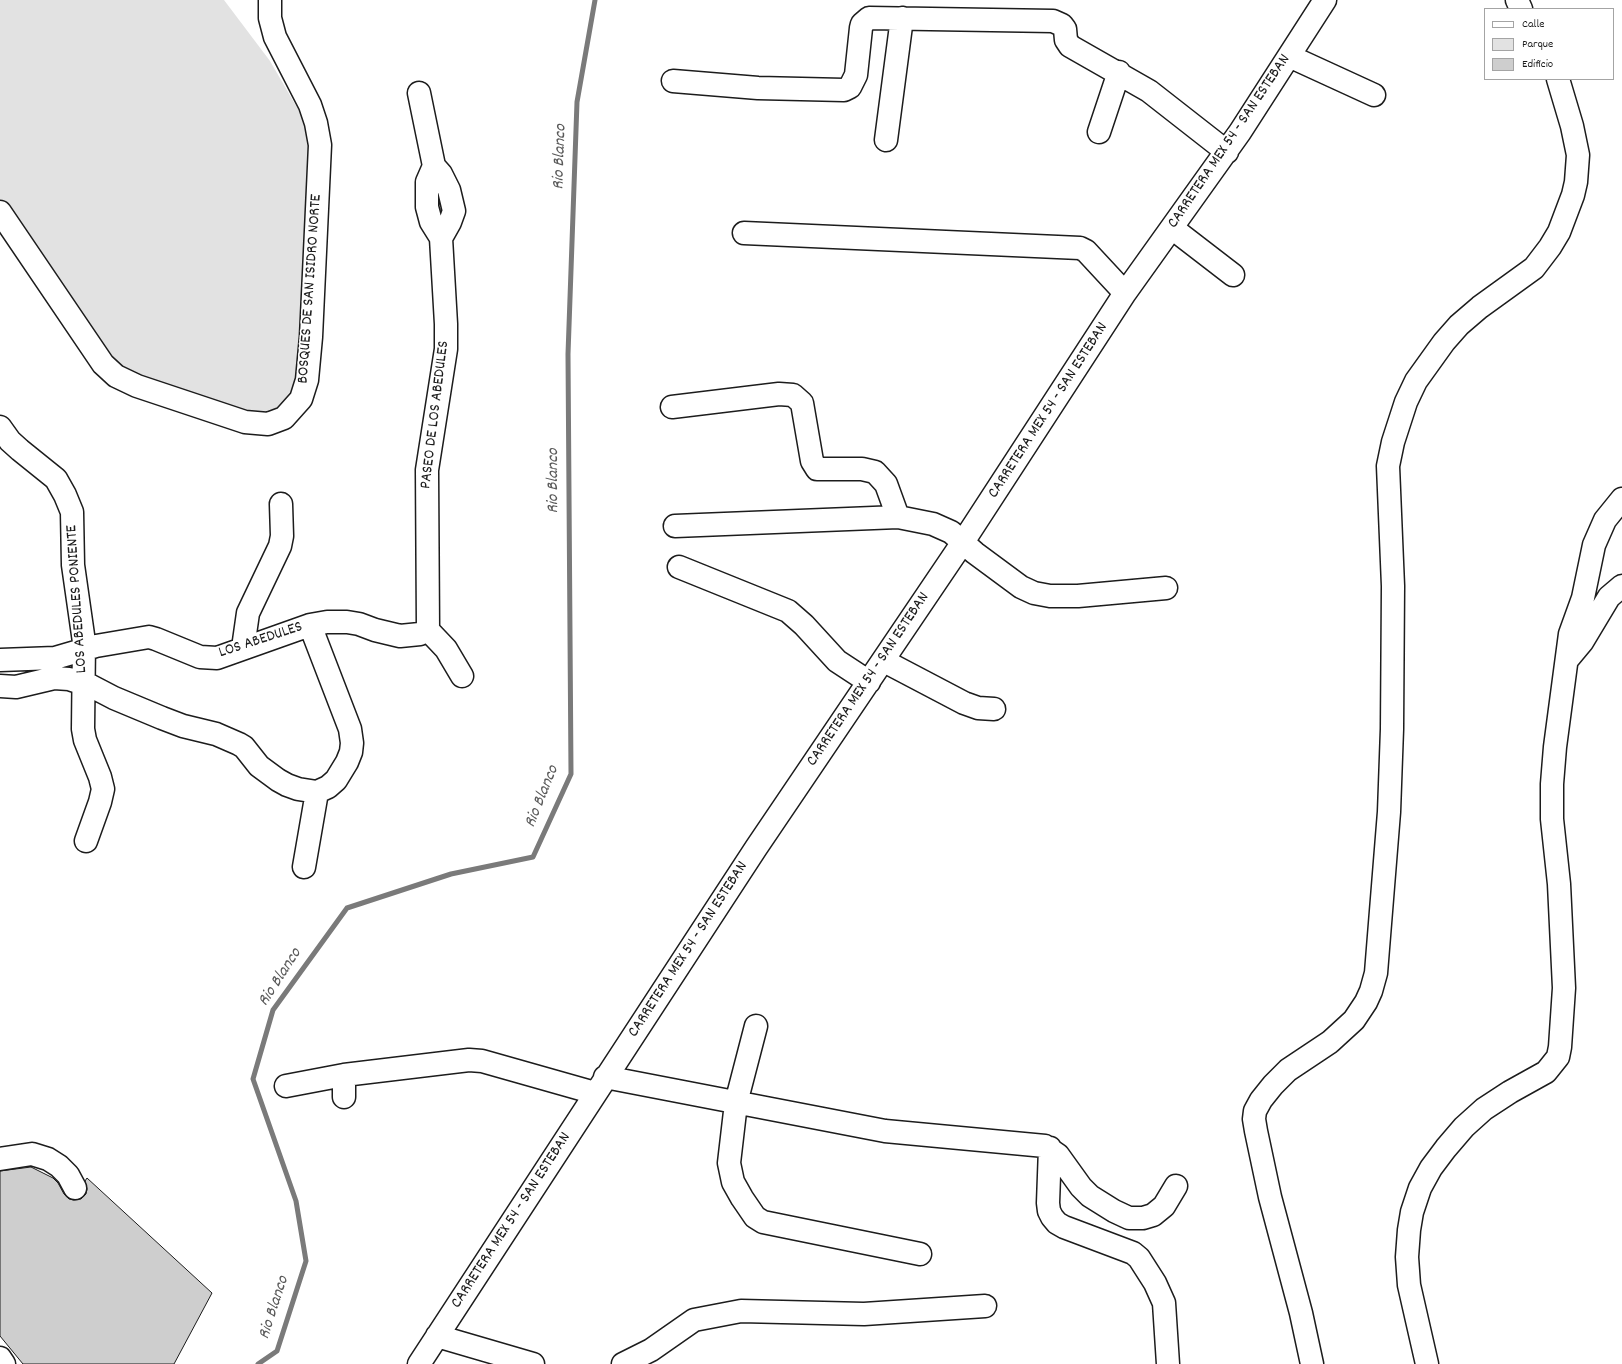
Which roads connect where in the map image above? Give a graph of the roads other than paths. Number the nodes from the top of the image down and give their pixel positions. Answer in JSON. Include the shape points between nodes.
{"nodes":[{"id":1,"x":270,"y":0,"type":"edge"},
{"id":2,"x":1325,"y":0,"type":"edge"},
{"id":3,"x":902,"y":18,"type":"junction"},
{"id":4,"x":1289,"y":56,"type":"junction"},
{"id":5,"x":1118,"y":72,"type":"junction"},
{"id":6,"x":1558,"y":80,"type":"edge"},
{"id":7,"x":673,"y":81,"type":"dead end"},
{"id":8,"x":419,"y":92,"type":"dead end"},
{"id":9,"x":1374,"y":95,"type":"dead end"},
{"id":10,"x":1099,"y":132,"type":"dead end"},
{"id":11,"x":886,"y":140,"type":"dead end"},
{"id":12,"x":1227,"y":152,"type":"junction"},
{"id":13,"x":0,"y":212,"type":"edge"},
{"id":14,"x":1172,"y":228,"type":"junction"},
{"id":15,"x":744,"y":233,"type":"dead end"},
{"id":16,"x":1233,"y":275,"type":"dead end"},
{"id":17,"x":1125,"y":293,"type":"junction"},
{"id":18,"x":672,"y":407,"type":"dead end"},
{"id":19,"x":0,"y":427,"type":"edge"},
{"id":20,"x":1622,"y":499,"type":"edge"},
{"id":21,"x":281,"y":504,"type":"dead end"},
{"id":22,"x":898,"y":517,"type":"junction"},
{"id":23,"x":675,"y":526,"type":"dead end"},
{"id":24,"x":963,"y":542,"type":"junction"},
{"id":25,"x":680,"y":567,"type":"dead end"},
{"id":26,"x":1622,"y":586,"type":"edge"},
{"id":27,"x":1166,"y":588,"type":"dead end"},
{"id":28,"x":310,"y":625,"type":"junction"},
{"id":29,"x":428,"y":630,"type":"junction"},
{"id":30,"x":243,"y":648,"type":"junction"},
{"id":31,"x":84,"y":650,"type":"junction"},
{"id":32,"x":0,"y":660,"type":"edge"},
{"id":33,"x":884,"y":661,"type":"junction"},
{"id":34,"x":1567,"y":661,"type":"junction"},
{"id":35,"x":462,"y":676,"type":"dead end"},
{"id":36,"x":869,"y":682,"type":"junction"},
{"id":37,"x":83,"y":683,"type":"junction"},
{"id":38,"x":0,"y":686,"type":"edge"},
{"id":39,"x":994,"y":709,"type":"dead end"},
{"id":40,"x":317,"y":792,"type":"junction"},
{"id":41,"x":86,"y":841,"type":"dead end"},
{"id":42,"x":304,"y":866,"type":"dead end"},
{"id":43,"x":756,"y":1026,"type":"dead end"},
{"id":44,"x":344,"y":1075,"type":"junction"},
{"id":45,"x":600,"y":1085,"type":"junction"},
{"id":46,"x":286,"y":1086,"type":"dead end"},
{"id":47,"x":344,"y":1097,"type":"dead end"},
{"id":48,"x":736,"y":1103,"type":"junction"},
{"id":49,"x":1050,"y":1148,"type":"junction"},
{"id":50,"x":0,"y":1159,"type":"edge"},
{"id":51,"x":1176,"y":1186,"type":"dead end"},
{"id":52,"x":75,"y":1188,"type":"dead end"},
{"id":53,"x":920,"y":1254,"type":"dead end"},
{"id":54,"x":985,"y":1306,"type":"dead end"},
{"id":55,"x":437,"y":1336,"type":"junction"},
{"id":56,"x":0,"y":1358,"type":"edge"},
{"id":57,"x":4,"y":1364,"type":"edge"},
{"id":58,"x":419,"y":1364,"type":"edge"},
{"id":59,"x":532,"y":1364,"type":"edge"},
{"id":60,"x":623,"y":1364,"type":"edge"},
{"id":61,"x":1168,"y":1364,"type":"edge"},
{"id":62,"x":1312,"y":1364,"type":"edge"},
{"id":63,"x":1427,"y":1364,"type":"edge"}],
"edges":[{"from":1,"to":13,"type":"street","name":"BOSQUES DE SAN ISIDRO NORTE","via":[[270,18],[275,37],[310,105],[320,145],[307,380],[301,399],[284,418],[268,424],[245,422],[137,386],[116,376],[103,364]]},
{"from":2,"to":4,"type":"street","name":"CARRETERA MEX 54 - SAN ESTEBAN"},
{"from":3,"to":5,"type":"street","via":[[1058,22],[1065,29],[1066,40],[1070,46]]},
{"from":3,"to":7,"type":"street","via":[[873,17],[865,20],[860,28],[856,75],[850,87],[844,90],[758,88]]},
{"from":3,"to":11,"type":"street"},
{"from":4,"to":9,"type":"street"},
{"from":4,"to":12,"type":"street","name":"CARRETERA MEX 54 - SAN ESTEBAN"},
{"from":5,"to":10,"type":"street"},
{"from":5,"to":12,"type":"street","via":[[1149,91]]},
{"from":6,"to":62,"type":"street","via":[[1578,155],[1573,195],[1559,232],[1534,268],[1459,325],[1416,380],[1406,402],[1388,466],[1393,586],[1390,812],[1376,973],[1371,992],[1362,1009],[1342,1031],[1288,1070],[1273,1085],[1255,1111],[1254,1119],[1270,1197]]},
{"from":8,"to":29,"type":"street","name":"PASEO DE LOS ABEDULES","via":[[434,166],[427,182],[427,207],[430,222],[441,238],[446,324],[446,349],[427,470]]},
{"from":12,"to":14,"type":"street","name":"CARRETERA MEX 54 - SAN ESTEBAN"},
{"from":14,"to":16,"type":"street"},
{"from":14,"to":17,"type":"street","name":"CARRETERA MEX 54 - SAN ESTEBAN"},
{"from":15,"to":17,"type":"street","via":[[1077,248],[1086,251]]},
{"from":17,"to":24,"type":"street","name":"CARRETERA MEX 54 - SAN ESTEBAN"},
{"from":18,"to":22,"type":"street","via":[[779,394],[793,395],[802,403],[812,461],[817,469],[862,469],[875,472],[886,484]]},
{"from":19,"to":31,"type":"street","name":"LOS ABEDULES PONIENTE","via":[[10,441],[56,478],[69,503],[73,525],[73,565]]},
{"from":20,"to":34,"type":"street","via":[[1605,520],[1594,545],[1584,598],[1570,634]]},
{"from":21,"to":30,"type":"street","via":[[280,546],[248,613]]},
{"from":22,"to":23,"type":"street"},
{"from":22,"to":24,"type":"street","via":[[933,524],[951,532]]},
{"from":24,"to":27,"type":"street","via":[[1015,583],[1034,593],[1078,596]]},
{"from":24,"to":33,"type":"street","name":"CARRETERA MEX 54 - SAN ESTEBAN"},
{"from":25,"to":36,"type":"street","via":[[788,611],[837,661]]},
{"from":26,"to":34,"type":"street","via":[[1609,597],[1586,636]]},
{"from":28,"to":29,"type":"street","name":"LOS ABEDULES","via":[[347,622],[400,636],[420,634]]},
{"from":28,"to":30,"type":"street","name":"LOS ABEDULES"},
{"from":28,"to":40,"type":"street","via":[[350,729],[352,743],[347,762],[336,780]]},
{"from":29,"to":35,"type":"street","via":[[446,649]]},
{"from":30,"to":31,"type":"street","name":"LOS ABEDULES","via":[[217,658],[200,657],[149,637]]},
{"from":31,"to":32,"type":"street","name":"LOS ABEDULES","via":[[55,658]]},
{"from":31,"to":37,"type":"street","name":"LOS ABEDULES PONIENTE"},
{"from":33,"to":36,"type":"street","name":"CARRETERA MEX 54 - SAN ESTEBAN"},
{"from":33,"to":39,"type":"street","via":[[964,703],[978,708]]},
{"from":34,"to":63,"type":"street","via":[[1552,784],[1552,819],[1564,988],[1560,1047],[1558,1057],[1546,1072],[1484,1109],[1464,1127],[1446,1148],[1420,1188],[1412,1212],[1407,1256],[1409,1285]]},
{"from":36,"to":45,"type":"street","name":"CARRETERA MEX 54 - SAN ESTEBAN"},
{"from":37,"to":38,"type":"street","via":[[54,678],[16,687]]},
{"from":37,"to":40,"type":"street","via":[[162,718],[225,738],[244,747],[259,766],[278,780],[292,787]]},
{"from":37,"to":41,"type":"street","name":"LOS ABEDULES PONIENTE","via":[[85,740],[103,789]]},
{"from":40,"to":42,"type":"street"},
{"from":43,"to":48,"type":"street"},
{"from":44,"to":45,"type":"street","via":[[469,1060]]},
{"from":44,"to":46,"type":"street"},
{"from":44,"to":47,"type":"street"},
{"from":45,"to":48,"type":"street"},
{"from":45,"to":55,"type":"street","name":"CARRETERA MEX 54 - SAN ESTEBAN"},
{"from":48,"to":49,"type":"street","via":[[885,1131]]},
{"from":48,"to":53,"type":"street","via":[[730,1173],[742,1198],[758,1220]]},
{"from":49,"to":51,"type":"street","via":[[1090,1196],[1130,1218],[1153,1215],[1164,1206]]},
{"from":49,"to":61,"type":"street","via":[[1048,1203],[1052,1217],[1064,1227],[1133,1253],[1139,1258],[1164,1303]]},
{"from":50,"to":52,"type":"street","via":[[32,1154],[48,1159],[68,1175]]},
{"from":54,"to":60,"type":"street","via":[[864,1314],[741,1311],[694,1320],[651,1350]]},
{"from":55,"to":58,"type":"street","name":"CARRETERA MEX 54 - SAN ESTEBAN"},
{"from":55,"to":59,"type":"street"},
{"from":56,"to":57,"type":"street"}]}
